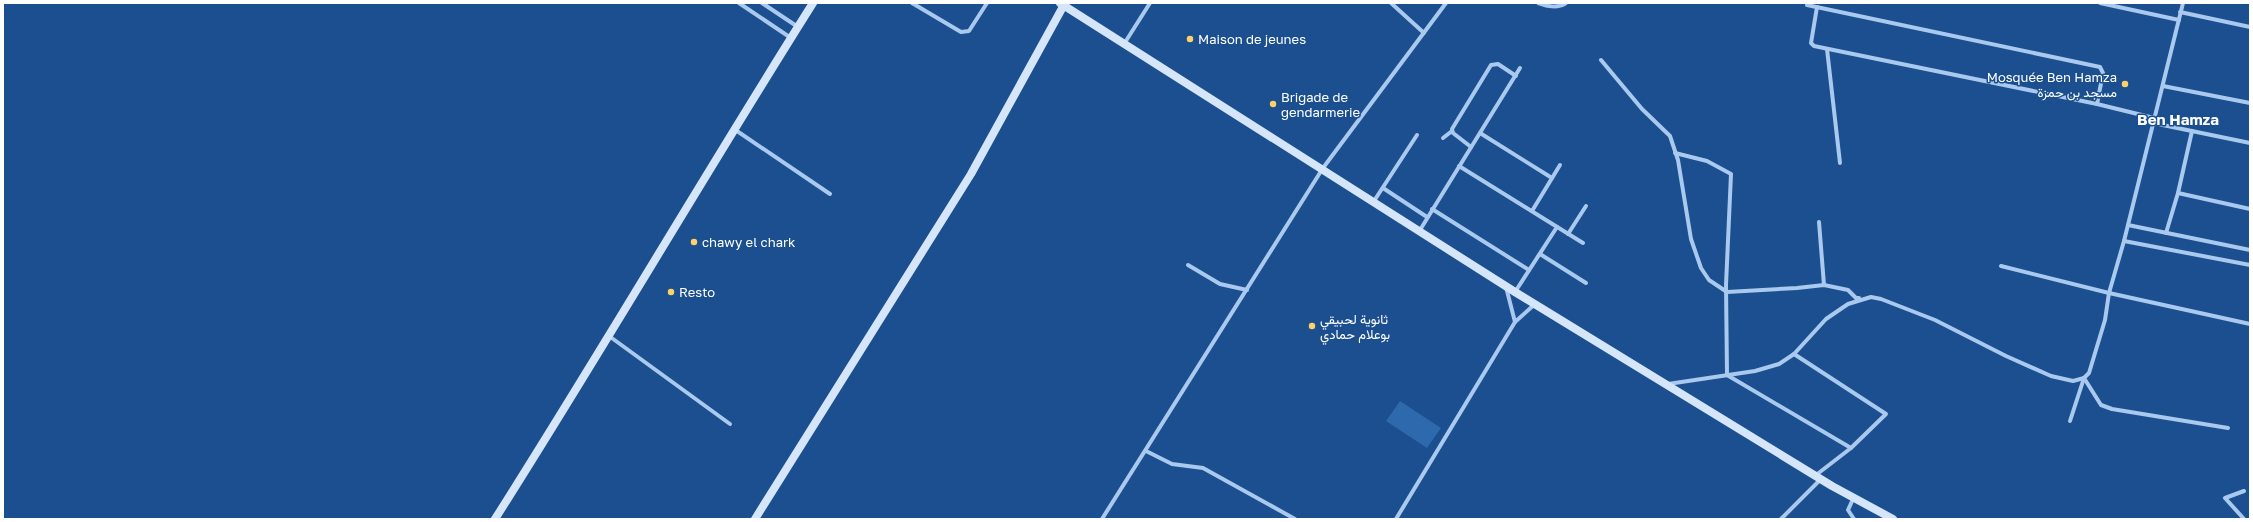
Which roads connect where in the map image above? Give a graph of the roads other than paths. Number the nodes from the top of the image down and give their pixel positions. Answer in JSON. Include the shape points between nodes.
{"nodes":[{"id":1,"x":739,"y":3,"type":"edge"},
{"id":2,"x":762,"y":3,"type":"edge"},
{"id":3,"x":813,"y":3,"type":"edge"},
{"id":4,"x":912,"y":3,"type":"edge"},
{"id":5,"x":987,"y":3,"type":"edge"},
{"id":6,"x":1150,"y":3,"type":"edge"},
{"id":7,"x":1391,"y":3,"type":"edge"},
{"id":8,"x":1446,"y":3,"type":"edge"},
{"id":9,"x":1538,"y":3,"type":"edge"},
{"id":10,"x":1566,"y":3,"type":"edge"},
{"id":11,"x":2100,"y":3,"type":"edge"},
{"id":12,"x":2183,"y":3,"type":"edge"},
{"id":13,"x":1063,"y":4,"type":"edge"},
{"id":14,"x":1807,"y":5,"type":"dead end"},
{"id":15,"x":1817,"y":7,"type":"junction"},
{"id":16,"x":2180,"y":12,"type":"junction"},
{"id":17,"x":2178,"y":20,"type":"junction"},
{"id":18,"x":798,"y":26,"type":"junction"},
{"id":19,"x":2250,"y":26,"type":"edge"},
{"id":20,"x":1424,"y":33,"type":"junction"},
{"id":21,"x":791,"y":38,"type":"junction"},
{"id":22,"x":1124,"y":44,"type":"junction"},
{"id":23,"x":1827,"y":49,"type":"junction"},
{"id":24,"x":1601,"y":60,"type":"dead end"},
{"id":25,"x":1520,"y":68,"type":"dead end"},
{"id":26,"x":1516,"y":76,"type":"junction"},
{"id":27,"x":2163,"y":86,"type":"junction"},
{"id":28,"x":2250,"y":103,"type":"edge"},
{"id":29,"x":2097,"y":104,"type":"junction"},
{"id":30,"x":2154,"y":121,"type":"junction"},
{"id":31,"x":734,"y":129,"type":"junction"},
{"id":32,"x":1452,"y":131,"type":"junction"},
{"id":33,"x":2192,"y":131,"type":"junction"},
{"id":34,"x":1480,"y":132,"type":"junction"},
{"id":35,"x":1417,"y":135,"type":"dead end"},
{"id":36,"x":1443,"y":138,"type":"dead end"},
{"id":37,"x":2250,"y":143,"type":"edge"},
{"id":38,"x":1471,"y":147,"type":"junction"},
{"id":39,"x":1675,"y":153,"type":"junction"},
{"id":40,"x":1840,"y":163,"type":"dead end"},
{"id":41,"x":1560,"y":165,"type":"dead end"},
{"id":42,"x":1459,"y":166,"type":"junction"},
{"id":43,"x":1323,"y":168,"type":"junction"},
{"id":44,"x":1552,"y":178,"type":"junction"},
{"id":45,"x":1383,"y":188,"type":"junction"},
{"id":46,"x":2178,"y":193,"type":"junction"},
{"id":47,"x":830,"y":194,"type":"dead end"},
{"id":48,"x":1374,"y":201,"type":"junction"},
{"id":49,"x":1586,"y":206,"type":"dead end"},
{"id":50,"x":1432,"y":209,"type":"junction"},
{"id":51,"x":2250,"y":209,"type":"edge"},
{"id":52,"x":1532,"y":211,"type":"junction"},
{"id":53,"x":1427,"y":217,"type":"junction"},
{"id":54,"x":1819,"y":222,"type":"dead end"},
{"id":55,"x":2128,"y":225,"type":"junction"},
{"id":56,"x":1557,"y":227,"type":"junction"},
{"id":57,"x":1420,"y":230,"type":"junction"},
{"id":58,"x":2166,"y":233,"type":"junction"},
{"id":59,"x":1568,"y":234,"type":"junction"},
{"id":60,"x":2124,"y":241,"type":"junction"},
{"id":61,"x":1583,"y":243,"type":"dead end"},
{"id":62,"x":2250,"y":250,"type":"edge"},
{"id":63,"x":1540,"y":254,"type":"junction"},
{"id":64,"x":1188,"y":265,"type":"dead end"},
{"id":65,"x":2250,"y":265,"type":"edge"},
{"id":66,"x":2000,"y":266,"type":"dead end"},
{"id":67,"x":1529,"y":270,"type":"junction"},
{"id":68,"x":1586,"y":284,"type":"dead end"},
{"id":69,"x":1824,"y":285,"type":"junction"},
{"id":70,"x":1506,"y":286,"type":"junction"},
{"id":71,"x":1247,"y":290,"type":"junction"},
{"id":72,"x":1515,"y":292,"type":"junction"},
{"id":73,"x":1727,"y":292,"type":"junction"},
{"id":74,"x":2109,"y":293,"type":"junction"},
{"id":75,"x":1861,"y":298,"type":"junction"},
{"id":76,"x":1535,"y":304,"type":"junction"},
{"id":77,"x":1515,"y":322,"type":"junction"},
{"id":78,"x":2250,"y":324,"type":"edge"},
{"id":79,"x":609,"y":336,"type":"junction"},
{"id":80,"x":1794,"y":354,"type":"junction"},
{"id":81,"x":1727,"y":375,"type":"junction"},
{"id":82,"x":2084,"y":378,"type":"junction"},
{"id":83,"x":1667,"y":385,"type":"junction"},
{"id":84,"x":2070,"y":421,"type":"dead end"},
{"id":85,"x":730,"y":424,"type":"dead end"},
{"id":86,"x":2228,"y":428,"type":"dead end"},
{"id":87,"x":1852,"y":448,"type":"junction"},
{"id":88,"x":1146,"y":451,"type":"junction"},
{"id":89,"x":1818,"y":477,"type":"junction"},
{"id":90,"x":2244,"y":491,"type":"dead end"},
{"id":91,"x":1854,"y":499,"type":"junction"},
{"id":92,"x":495,"y":519,"type":"edge"},
{"id":93,"x":755,"y":519,"type":"edge"},
{"id":94,"x":1102,"y":519,"type":"edge"},
{"id":95,"x":1295,"y":519,"type":"edge"},
{"id":96,"x":1396,"y":519,"type":"edge"},
{"id":97,"x":1780,"y":519,"type":"edge"},
{"id":98,"x":1854,"y":519,"type":"edge"},
{"id":99,"x":1893,"y":519,"type":"edge"},
{"id":100,"x":2244,"y":519,"type":"edge"}],
"edges":[{"from":1,"to":21,"type":"street"},
{"from":2,"to":18,"type":"street"},
{"from":3,"to":18,"type":"main road"},
{"from":4,"to":5,"type":"street","via":[[961,32],[969,31]]},
{"from":6,"to":22,"type":"street"},
{"from":7,"to":20,"type":"street"},
{"from":8,"to":20,"type":"street"},
{"from":9,"to":10,"type":"street","via":[[1550,7]]},
{"from":11,"to":17,"type":"street"},
{"from":12,"to":16,"type":"street"},
{"from":13,"to":22,"type":"main road"},
{"from":13,"to":93,"type":"main road","via":[[971,174]]},
{"from":14,"to":15,"type":"street"},
{"from":15,"to":23,"type":"street","via":[[1811,42],[1814,46]]},
{"from":15,"to":29,"type":"street","via":[[2100,67],[2103,73]]},
{"from":16,"to":17,"type":"street"},
{"from":16,"to":19,"type":"street"},
{"from":17,"to":27,"type":"street"},
{"from":18,"to":21,"type":"main road"},
{"from":20,"to":43,"type":"street"},
{"from":21,"to":31,"type":"main road"},
{"from":22,"to":43,"type":"main road"},
{"from":23,"to":29,"type":"street"},
{"from":23,"to":40,"type":"street"},
{"from":24,"to":39,"type":"street","via":[[1642,109],[1670,136]]},
{"from":25,"to":26,"type":"street"},
{"from":26,"to":32,"type":"street","via":[[1500,64],[1492,64]]},
{"from":26,"to":34,"type":"street"},
{"from":27,"to":28,"type":"street"},
{"from":27,"to":30,"type":"street"},
{"from":29,"to":30,"type":"street"},
{"from":30,"to":33,"type":"street"},
{"from":30,"to":55,"type":"street"},
{"from":31,"to":47,"type":"street"},
{"from":31,"to":79,"type":"main road"},
{"from":32,"to":36,"type":"street"},
{"from":32,"to":38,"type":"street"},
{"from":33,"to":37,"type":"street"},
{"from":33,"to":46,"type":"street"},
{"from":34,"to":38,"type":"street"},
{"from":34,"to":44,"type":"street"},
{"from":35,"to":45,"type":"street"},
{"from":38,"to":42,"type":"street"},
{"from":39,"to":73,"type":"street","via":[[1690,239],[1701,268],[1709,280]]},
{"from":39,"to":73,"type":"street","via":[[1707,161],[1731,174]]},
{"from":41,"to":44,"type":"street"},
{"from":42,"to":50,"type":"street"},
{"from":42,"to":52,"type":"street"},
{"from":43,"to":48,"type":"main road"},
{"from":43,"to":71,"type":"street"},
{"from":44,"to":52,"type":"street"},
{"from":45,"to":48,"type":"street"},
{"from":45,"to":53,"type":"street"},
{"from":46,"to":51,"type":"street"},
{"from":46,"to":58,"type":"street"},
{"from":48,"to":57,"type":"main road"},
{"from":49,"to":59,"type":"street"},
{"from":50,"to":53,"type":"street"},
{"from":50,"to":67,"type":"street"},
{"from":52,"to":56,"type":"street"},
{"from":53,"to":57,"type":"street"},
{"from":54,"to":69,"type":"street"},
{"from":55,"to":58,"type":"street"},
{"from":55,"to":60,"type":"street"},
{"from":56,"to":59,"type":"street"},
{"from":56,"to":63,"type":"street"},
{"from":57,"to":70,"type":"main road"},
{"from":58,"to":62,"type":"street"},
{"from":59,"to":61,"type":"street"},
{"from":60,"to":65,"type":"street"},
{"from":60,"to":74,"type":"street"},
{"from":63,"to":67,"type":"street"},
{"from":63,"to":68,"type":"street"},
{"from":64,"to":71,"type":"street","via":[[1220,284]]},
{"from":66,"to":74,"type":"street"},
{"from":67,"to":72,"type":"street"},
{"from":69,"to":73,"type":"street"},
{"from":69,"to":75,"type":"street","via":[[1848,290],[1856,298]]},
{"from":70,"to":72,"type":"main road"},
{"from":70,"to":77,"type":"street"},
{"from":71,"to":88,"type":"street"},
{"from":72,"to":76,"type":"main road"},
{"from":73,"to":81,"type":"street"},
{"from":74,"to":78,"type":"street"},
{"from":74,"to":82,"type":"street","via":[[2105,320],[2089,373]]},
{"from":75,"to":80,"type":"street","via":[[1826,319]]},
{"from":75,"to":82,"type":"street","via":[[1881,299],[1935,320],[2050,376],[2073,381]]},
{"from":76,"to":77,"type":"street"},
{"from":76,"to":83,"type":"main road"},
{"from":77,"to":96,"type":"street"},
{"from":79,"to":85,"type":"street"},
{"from":79,"to":92,"type":"main road"},
{"from":80,"to":81,"type":"street","via":[[1779,364]]},
{"from":80,"to":87,"type":"street","via":[[1886,414]]},
{"from":81,"to":83,"type":"street"},
{"from":81,"to":87,"type":"street"},
{"from":82,"to":84,"type":"street"},
{"from":82,"to":86,"type":"street","via":[[2101,405],[2112,409]]},
{"from":83,"to":89,"type":"main road"},
{"from":87,"to":89,"type":"street"},
{"from":88,"to":94,"type":"street"},
{"from":88,"to":95,"type":"street","via":[[1172,464],[1203,468]]},
{"from":89,"to":91,"type":"main road"},
{"from":89,"to":97,"type":"street"},
{"from":90,"to":100,"type":"street","via":[[2225,498]]},
{"from":91,"to":98,"type":"street","via":[[1848,510]]},
{"from":91,"to":99,"type":"main road"}]}
